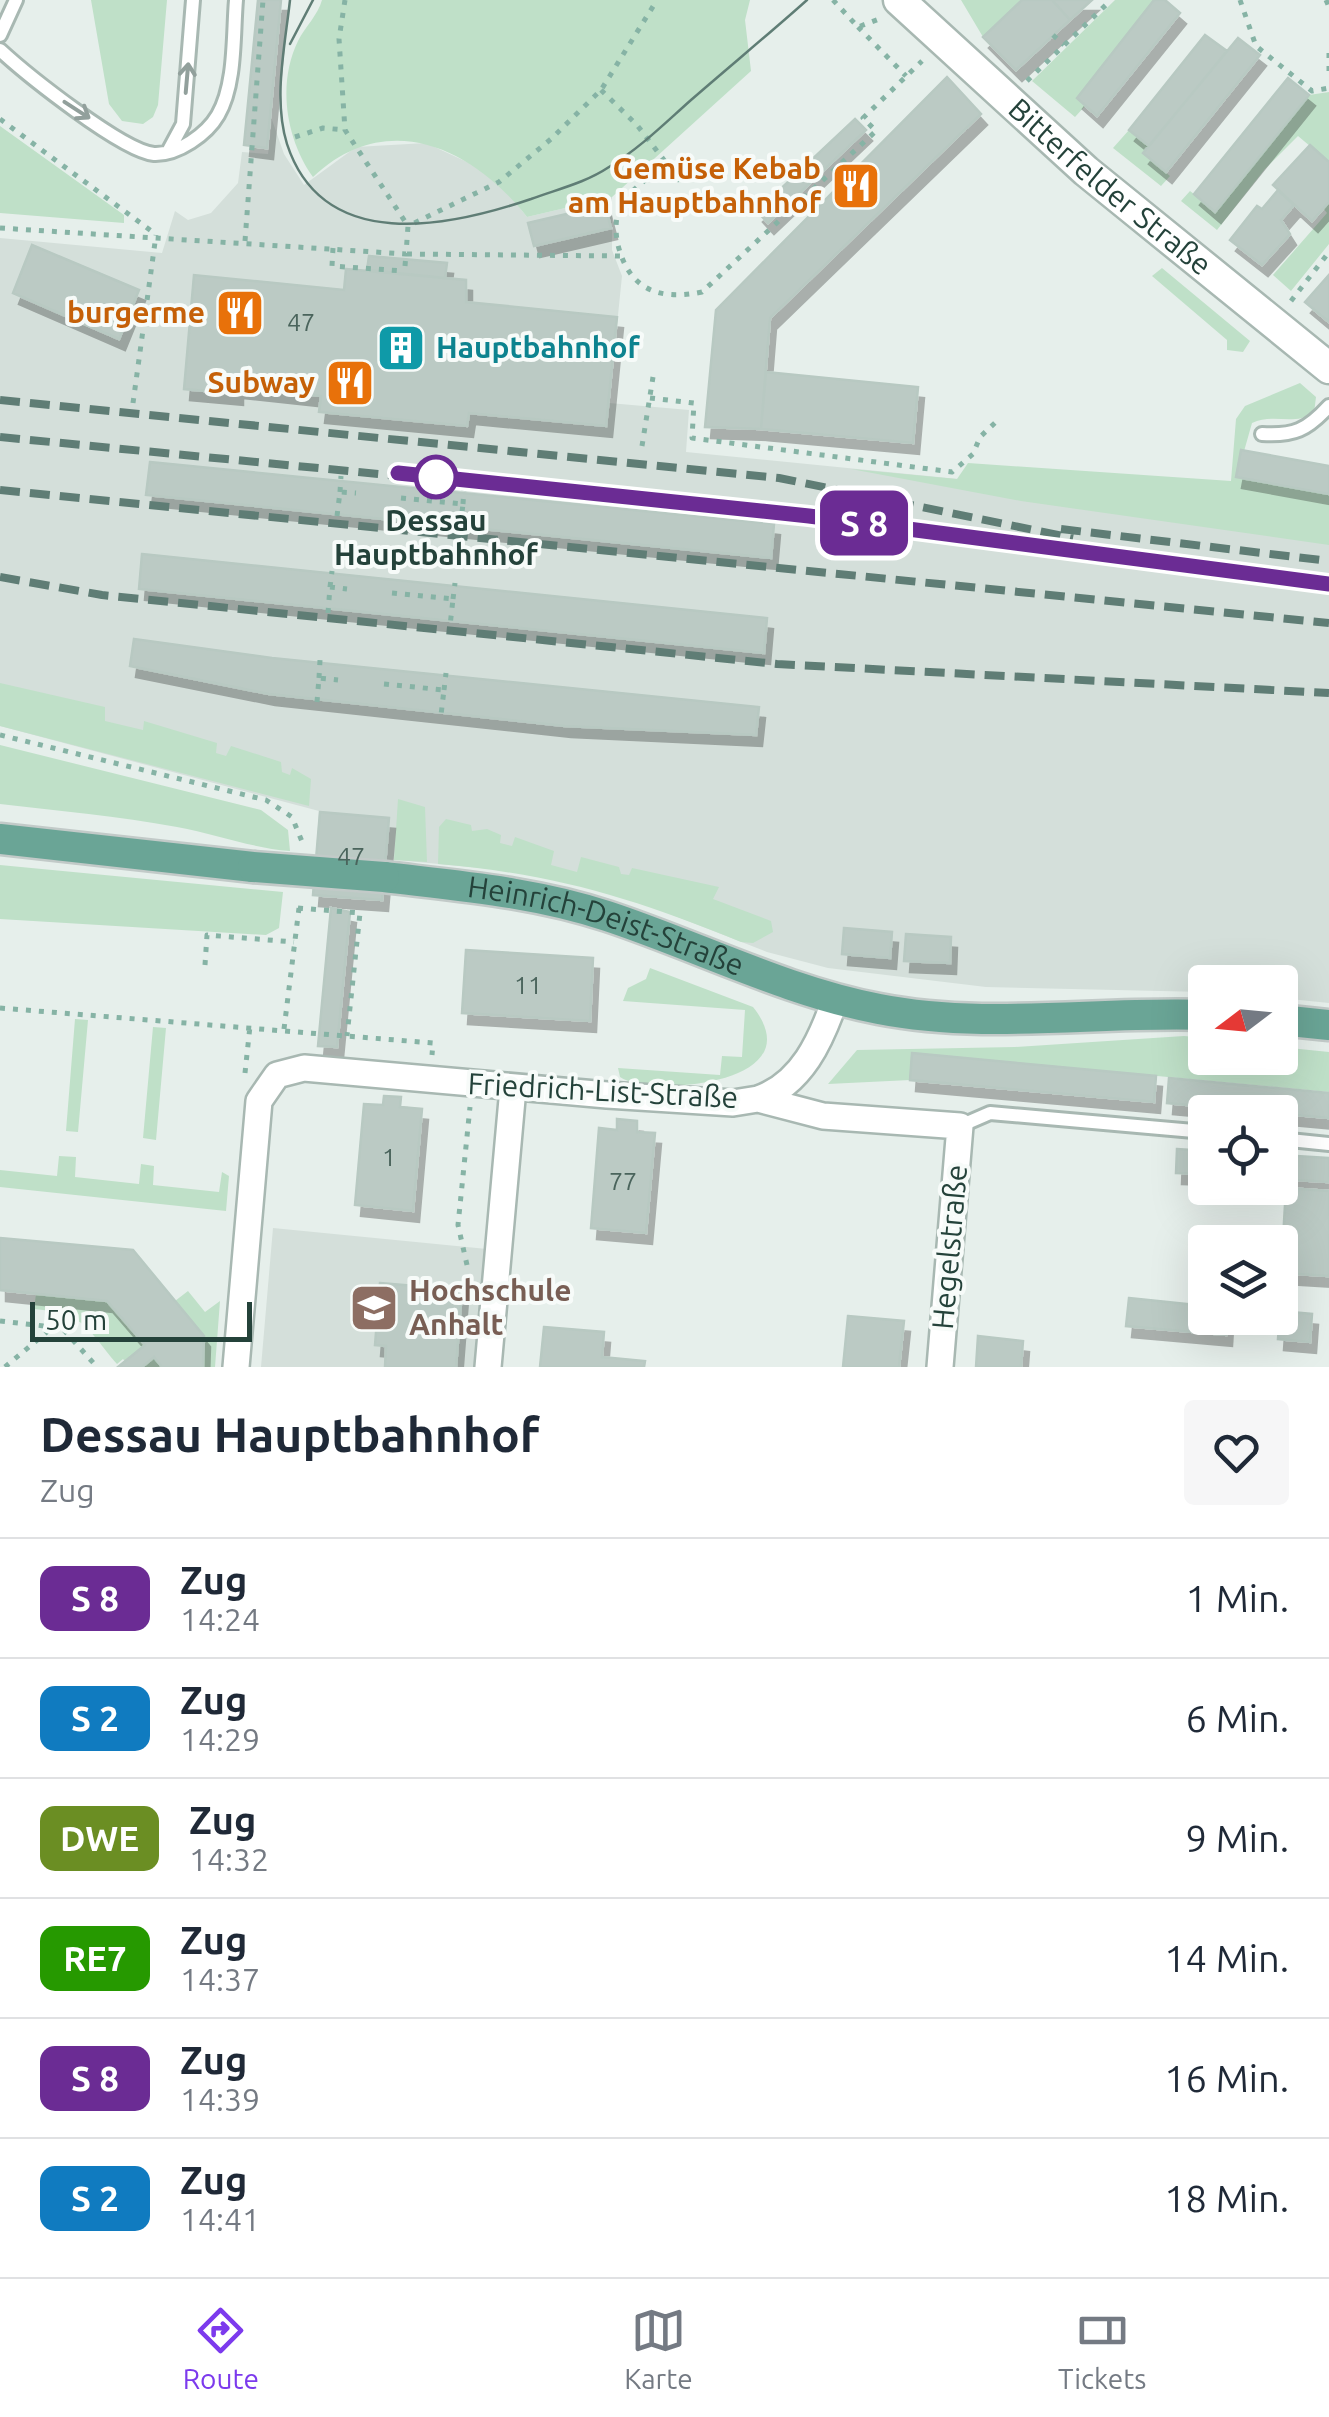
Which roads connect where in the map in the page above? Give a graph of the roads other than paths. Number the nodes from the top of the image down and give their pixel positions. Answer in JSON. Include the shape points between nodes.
{"nodes":[{"id":1,"x":16,"y":0,"type":"edge"},
{"id":2,"x":193,"y":0,"type":"edge"},
{"id":3,"x":236,"y":0,"type":"edge"},
{"id":4,"x":899,"y":0,"type":"edge"},
{"id":5,"x":0,"y":34,"type":"edge"},
{"id":6,"x":0,"y":50,"type":"edge"},
{"id":7,"x":168,"y":152,"type":"junction"},
{"id":8,"x":1329,"y":368,"type":"edge"},
{"id":9,"x":1329,"y":406,"type":"edge"},
{"id":10,"x":1262,"y":434,"type":"dead end"},
{"id":11,"x":0,"y":838,"type":"edge"},
{"id":12,"x":836,"y":1000,"type":"junction"},
{"id":13,"x":1188,"y":1015,"type":"edge"},
{"id":14,"x":1298,"y":1022,"type":"edge"},
{"id":15,"x":1329,"y":1025,"type":"edge"},
{"id":16,"x":513,"y":1088,"type":"junction"},
{"id":17,"x":758,"y":1099,"type":"junction"},
{"id":18,"x":960,"y":1126,"type":"junction"},
{"id":19,"x":1188,"y":1130,"type":"edge"},
{"id":20,"x":1298,"y":1141,"type":"edge"},
{"id":21,"x":1329,"y":1144,"type":"edge"},
{"id":22,"x":236,"y":1367,"type":"edge"},
{"id":23,"x":488,"y":1367,"type":"edge"},
{"id":24,"x":940,"y":1367,"type":"edge"}],
"edges":[{"from":1,"to":5,"type":"lane"},
{"from":7,"to":2,"type":"lane","one_way":true,"via":[[183,124]]},
{"from":3,"to":7,"type":"lane","via":[[219,114],[198,138]]},
{"from":4,"to":8,"type":"street","name":"Bitterfelder Straße","via":[[1008,102]]},
{"from":6,"to":7,"type":"lane","one_way":true,"via":[[123,140],[148,153]]},
{"from":9,"to":10,"type":"lane","via":[[1310,427],[1290,436]]},
{"from":11,"to":12,"type":"main road","name":"Heinrich-Deist-Straße","bridge":true,"via":[[494,890],[576,906]]},
{"from":12,"to":13,"type":"main road","name":"Heinrich-Deist-Straße","via":[[930,1016]]},
{"from":12,"to":17,"type":"street","via":[[801,1069]]},
{"from":14,"to":15,"type":"main road"},
{"from":16,"to":17,"type":"street","name":"Friedrich-List-Straße","via":[[733,1103]]},
{"from":16,"to":22,"type":"street","name":"Friedrich-List-Straße","via":[[295,1068],[269,1080],[258,1101]]},
{"from":16,"to":23,"type":"street"},
{"from":17,"to":18,"type":"street","name":"Friedrich-List-Straße","via":[[823,1116]]},
{"from":18,"to":19,"type":"lane","via":[[990,1113]]},
{"from":18,"to":24,"type":"street","name":"Hegelstraße"},
{"from":20,"to":21,"type":"lane"}]}
